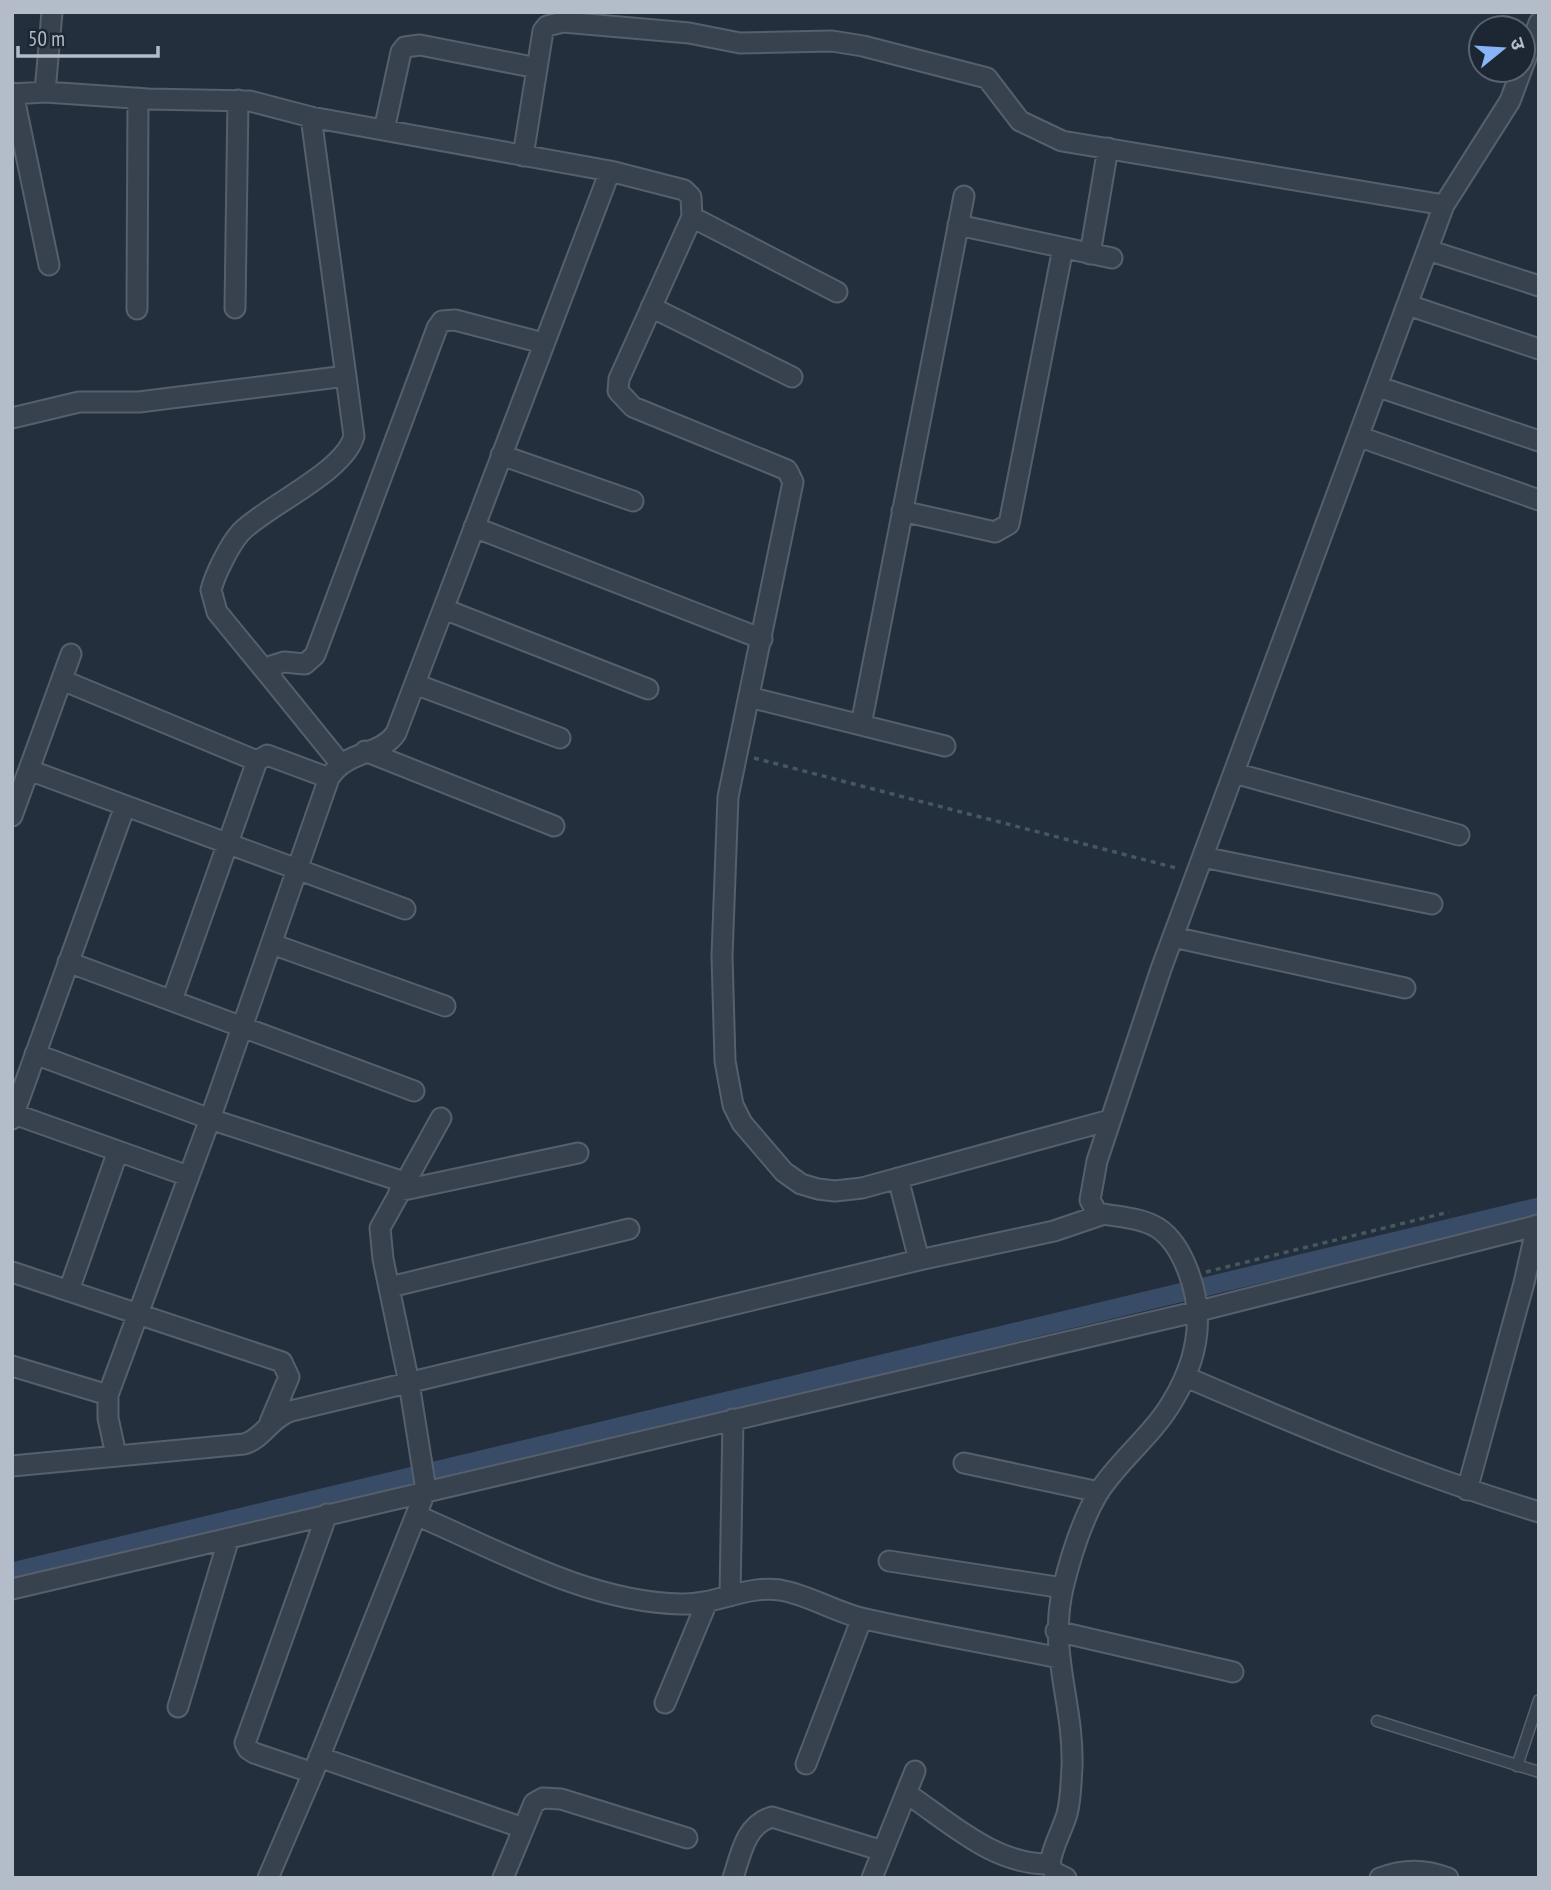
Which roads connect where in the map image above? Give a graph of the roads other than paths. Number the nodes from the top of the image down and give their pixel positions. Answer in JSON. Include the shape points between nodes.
{"nodes":[{"id":1,"x":52,"y":12,"type":"edge"},
{"id":2,"x":1539,"y":23,"type":"edge"},
{"id":3,"x":537,"y":68,"type":"junction"},
{"id":4,"x":45,"y":92,"type":"junction"},
{"id":5,"x":13,"y":94,"type":"edge"},
{"id":6,"x":138,"y":98,"type":"junction"},
{"id":7,"x":238,"y":100,"type":"junction"},
{"id":8,"x":311,"y":117,"type":"junction"},
{"id":9,"x":384,"y":130,"type":"junction"},
{"id":10,"x":1108,"y":148,"type":"junction"},
{"id":11,"x":523,"y":156,"type":"junction"},
{"id":12,"x":610,"y":171,"type":"junction"},
{"id":13,"x":964,"y":196,"type":"dead end"},
{"id":14,"x":1444,"y":205,"type":"junction"},
{"id":15,"x":692,"y":217,"type":"junction"},
{"id":16,"x":958,"y":225,"type":"junction"},
{"id":17,"x":1063,"y":248,"type":"junction"},
{"id":18,"x":1428,"y":250,"type":"junction"},
{"id":19,"x":1090,"y":254,"type":"junction"},
{"id":20,"x":1112,"y":258,"type":"dead end"},
{"id":21,"x":49,"y":265,"type":"dead end"},
{"id":22,"x":1539,"y":286,"type":"edge"},
{"id":23,"x":837,"y":292,"type":"dead end"},
{"id":24,"x":1408,"y":305,"type":"junction"},
{"id":25,"x":651,"y":307,"type":"junction"},
{"id":26,"x":235,"y":308,"type":"dead end"},
{"id":27,"x":137,"y":309,"type":"dead end"},
{"id":28,"x":543,"y":343,"type":"junction"},
{"id":29,"x":1539,"y":349,"type":"edge"},
{"id":30,"x":346,"y":376,"type":"junction"},
{"id":31,"x":792,"y":377,"type":"dead end"},
{"id":32,"x":1378,"y":387,"type":"junction"},
{"id":33,"x":12,"y":418,"type":"edge"},
{"id":34,"x":1360,"y":437,"type":"junction"},
{"id":35,"x":1539,"y":441,"type":"edge"},
{"id":36,"x":501,"y":455,"type":"junction"},
{"id":37,"x":1539,"y":500,"type":"edge"},
{"id":38,"x":633,"y":501,"type":"dead end"},
{"id":39,"x":902,"y":511,"type":"junction"},
{"id":40,"x":474,"y":527,"type":"junction"},
{"id":41,"x":443,"y":608,"type":"junction"},
{"id":42,"x":762,"y":639,"type":"junction"},
{"id":43,"x":71,"y":654,"type":"dead end"},
{"id":44,"x":272,"y":679,"type":"junction"},
{"id":45,"x":62,"y":680,"type":"junction"},
{"id":46,"x":415,"y":684,"type":"junction"},
{"id":47,"x":648,"y":689,"type":"dead end"},
{"id":48,"x":749,"y":697,"type":"junction"},
{"id":49,"x":860,"y":725,"type":"junction"},
{"id":50,"x":560,"y":738,"type":"dead end"},
{"id":51,"x":945,"y":746,"type":"dead end"},
{"id":52,"x":365,"y":751,"type":"junction"},
{"id":53,"x":257,"y":761,"type":"junction"},
{"id":54,"x":29,"y":770,"type":"junction"},
{"id":55,"x":335,"y":770,"type":"junction"},
{"id":56,"x":1234,"y":773,"type":"junction"},
{"id":57,"x":125,"y":806,"type":"junction"},
{"id":58,"x":12,"y":816,"type":"edge"},
{"id":59,"x":554,"y":826,"type":"dead end"},
{"id":60,"x":1459,"y":835,"type":"dead end"},
{"id":61,"x":229,"y":846,"type":"junction"},
{"id":62,"x":1200,"y":865,"type":"junction"},
{"id":63,"x":296,"y":871,"type":"junction"},
{"id":64,"x":1432,"y":904,"type":"dead end"},
{"id":65,"x":405,"y":909,"type":"dead end"},
{"id":66,"x":1173,"y":937,"type":"junction"},
{"id":67,"x":272,"y":944,"type":"junction"},
{"id":68,"x":68,"y":962,"type":"junction"},
{"id":69,"x":1405,"y":988,"type":"dead end"},
{"id":70,"x":172,"y":1000,"type":"junction"},
{"id":71,"x":445,"y":1006,"type":"dead end"},
{"id":72,"x":242,"y":1027,"type":"junction"},
{"id":73,"x":35,"y":1054,"type":"junction"},
{"id":74,"x":414,"y":1091,"type":"dead end"},
{"id":75,"x":13,"y":1116,"type":"edge"},
{"id":76,"x":441,"y":1118,"type":"dead end"},
{"id":77,"x":210,"y":1119,"type":"junction"},
{"id":78,"x":1110,"y":1120,"type":"junction"},
{"id":79,"x":118,"y":1151,"type":"junction"},
{"id":80,"x":578,"y":1153,"type":"dead end"},
{"id":81,"x":188,"y":1176,"type":"junction"},
{"id":82,"x":898,"y":1178,"type":"junction"},
{"id":83,"x":401,"y":1186,"type":"junction"},
{"id":84,"x":1104,"y":1214,"type":"junction"},
{"id":85,"x":1538,"y":1225,"type":"edge"},
{"id":86,"x":629,"y":1229,"type":"dead end"},
{"id":87,"x":919,"y":1261,"type":"junction"},
{"id":88,"x":12,"y":1272,"type":"edge"},
{"id":89,"x":1532,"y":1286,"type":"edge"},
{"id":90,"x":390,"y":1287,"type":"junction"},
{"id":91,"x":69,"y":1290,"type":"junction"},
{"id":92,"x":1195,"y":1293,"type":"junction"},
{"id":93,"x":138,"y":1312,"type":"junction"},
{"id":94,"x":12,"y":1366,"type":"edge"},
{"id":95,"x":1186,"y":1377,"type":"junction"},
{"id":96,"x":409,"y":1383,"type":"junction"},
{"id":97,"x":108,"y":1395,"type":"junction"},
{"id":98,"x":733,"y":1419,"type":"junction"},
{"id":99,"x":270,"y":1422,"type":"junction"},
{"id":100,"x":116,"y":1455,"type":"junction"},
{"id":101,"x":964,"y":1463,"type":"dead end"},
{"id":102,"x":12,"y":1466,"type":"edge"},
{"id":103,"x":426,"y":1485,"type":"junction"},
{"id":104,"x":1467,"y":1490,"type":"junction"},
{"id":105,"x":1099,"y":1492,"type":"junction"},
{"id":106,"x":1539,"y":1513,"type":"edge"},
{"id":107,"x":327,"y":1514,"type":"junction"},
{"id":108,"x":416,"y":1515,"type":"junction"},
{"id":109,"x":229,"y":1538,"type":"junction"},
{"id":110,"x":889,"y":1560,"type":"dead end"},
{"id":111,"x":1063,"y":1588,"type":"junction"},
{"id":112,"x":12,"y":1589,"type":"edge"},
{"id":113,"x":730,"y":1596,"type":"junction"},
{"id":114,"x":707,"y":1602,"type":"junction"},
{"id":115,"x":862,"y":1618,"type":"junction"},
{"id":116,"x":1056,"y":1631,"type":"junction"},
{"id":117,"x":1059,"y":1658,"type":"junction"},
{"id":118,"x":1233,"y":1672,"type":"dead end"},
{"id":119,"x":1539,"y":1700,"type":"edge"},
{"id":120,"x":664,"y":1703,"type":"dead end"},
{"id":121,"x":178,"y":1707,"type":"dead end"},
{"id":122,"x":1377,"y":1721,"type":"dead end"},
{"id":123,"x":806,"y":1764,"type":"dead end"},
{"id":124,"x":316,"y":1765,"type":"junction"},
{"id":125,"x":1517,"y":1766,"type":"junction"},
{"id":126,"x":915,"y":1771,"type":"dead end"},
{"id":127,"x":1539,"y":1772,"type":"edge"},
{"id":128,"x":906,"y":1793,"type":"junction"},
{"id":129,"x":523,"y":1828,"type":"junction"},
{"id":130,"x":687,"y":1838,"type":"dead end"},
{"id":131,"x":883,"y":1851,"type":"junction"},
{"id":132,"x":1050,"y":1864,"type":"junction"},
{"id":133,"x":268,"y":1878,"type":"edge"},
{"id":134,"x":503,"y":1878,"type":"edge"},
{"id":135,"x":733,"y":1878,"type":"edge"},
{"id":136,"x":872,"y":1878,"type":"edge"},
{"id":137,"x":1066,"y":1878,"type":"edge"},
{"id":138,"x":1380,"y":1878,"type":"edge"},
{"id":139,"x":1448,"y":1878,"type":"edge"}],
"edges":[{"from":1,"to":4,"type":"street"},
{"from":2,"to":14,"type":"street","via":[[1510,101]]},
{"from":3,"to":9,"type":"street","via":[[405,47]]},
{"from":3,"to":10,"type":"street","via":[[543,31],[557,22],[689,33],[740,43],[847,42],[987,78],[1011,113],[1036,131],[1062,141]]},
{"from":3,"to":11,"type":"street"},
{"from":4,"to":5,"type":"street"},
{"from":4,"to":6,"type":"street"},
{"from":5,"to":21,"type":"street"},
{"from":6,"to":7,"type":"street"},
{"from":6,"to":27,"type":"street"},
{"from":7,"to":8,"type":"street"},
{"from":7,"to":26,"type":"street"},
{"from":8,"to":9,"type":"street"},
{"from":8,"to":30,"type":"street"},
{"from":9,"to":11,"type":"street"},
{"from":10,"to":14,"type":"street"},
{"from":10,"to":19,"type":"street"},
{"from":11,"to":12,"type":"street"},
{"from":12,"to":15,"type":"street","via":[[684,190],[691,197]]},
{"from":12,"to":28,"type":"street"},
{"from":13,"to":16,"type":"street"},
{"from":14,"to":18,"type":"street"},
{"from":15,"to":23,"type":"street"},
{"from":15,"to":25,"type":"street"},
{"from":16,"to":17,"type":"street"},
{"from":16,"to":39,"type":"street"},
{"from":17,"to":19,"type":"street"},
{"from":17,"to":39,"type":"street","via":[[1009,524],[995,532]]},
{"from":18,"to":22,"type":"street"},
{"from":18,"to":24,"type":"street"},
{"from":19,"to":20,"type":"street"},
{"from":24,"to":29,"type":"street"},
{"from":24,"to":32,"type":"street"},
{"from":25,"to":31,"type":"street"},
{"from":25,"to":42,"type":"street","via":[[619,379],[623,399],[792,475]]},
{"from":28,"to":36,"type":"street"},
{"from":28,"to":44,"type":"street","via":[[455,320],[442,321],[437,327],[315,655],[305,664],[271,666]]},
{"from":30,"to":33,"type":"street","via":[[139,402],[79,402]]},
{"from":30,"to":44,"type":"street","via":[[355,425],[352,444],[241,532],[211,590],[218,612]]},
{"from":32,"to":34,"type":"street"},
{"from":32,"to":35,"type":"street"},
{"from":34,"to":37,"type":"street"},
{"from":34,"to":56,"type":"street"},
{"from":36,"to":38,"type":"street"},
{"from":36,"to":40,"type":"street"},
{"from":39,"to":49,"type":"street"},
{"from":40,"to":41,"type":"street"},
{"from":40,"to":42,"type":"street"},
{"from":41,"to":46,"type":"street"},
{"from":41,"to":47,"type":"street"},
{"from":42,"to":48,"type":"street"},
{"from":43,"to":45,"type":"street"},
{"from":44,"to":55,"type":"street"},
{"from":45,"to":53,"type":"street"},
{"from":45,"to":54,"type":"street"},
{"from":46,"to":50,"type":"street"},
{"from":46,"to":52,"type":"street","via":[[391,741]]},
{"from":48,"to":49,"type":"street"},
{"from":48,"to":82,"type":"street","via":[[735,753],[724,832],[725,1062],[733,1105],[756,1142],[802,1184],[835,1191]]},
{"from":49,"to":51,"type":"street"},
{"from":52,"to":55,"type":"street"},
{"from":52,"to":59,"type":"street"},
{"from":53,"to":55,"type":"street","via":[[267,755]]},
{"from":53,"to":61,"type":"street"},
{"from":54,"to":57,"type":"street"},
{"from":54,"to":58,"type":"street"},
{"from":55,"to":63,"type":"street"},
{"from":56,"to":60,"type":"street"},
{"from":56,"to":62,"type":"street"},
{"from":57,"to":61,"type":"street"},
{"from":57,"to":68,"type":"street"},
{"from":61,"to":63,"type":"street"},
{"from":61,"to":70,"type":"street"},
{"from":62,"to":64,"type":"street"},
{"from":62,"to":66,"type":"street"},
{"from":63,"to":65,"type":"street"},
{"from":63,"to":67,"type":"street"},
{"from":66,"to":69,"type":"street"},
{"from":66,"to":78,"type":"street"},
{"from":67,"to":71,"type":"street"},
{"from":67,"to":72,"type":"street"},
{"from":68,"to":70,"type":"street"},
{"from":68,"to":73,"type":"street"},
{"from":70,"to":72,"type":"street"},
{"from":72,"to":74,"type":"street"},
{"from":72,"to":77,"type":"street"},
{"from":73,"to":75,"type":"street"},
{"from":73,"to":77,"type":"street"},
{"from":75,"to":79,"type":"street"},
{"from":76,"to":83,"type":"street"},
{"from":77,"to":81,"type":"street"},
{"from":77,"to":83,"type":"street"},
{"from":78,"to":82,"type":"street"},
{"from":78,"to":84,"type":"street","via":[[1091,1183],[1090,1200],[1097,1213]]},
{"from":79,"to":81,"type":"street"},
{"from":79,"to":91,"type":"street"},
{"from":80,"to":83,"type":"street"},
{"from":81,"to":93,"type":"street"},
{"from":82,"to":87,"type":"street"},
{"from":83,"to":90,"type":"street","via":[[380,1228]]},
{"from":84,"to":87,"type":"street","via":[[1054,1231]]},
{"from":84,"to":92,"type":"street","via":[[1139,1219],[1159,1229],[1182,1256]]},
{"from":85,"to":89,"type":"street"},
{"from":85,"to":92,"type":"street"},
{"from":86,"to":90,"type":"street"},
{"from":87,"to":96,"type":"street"},
{"from":88,"to":91,"type":"street"},
{"from":89,"to":104,"type":"street"},
{"from":90,"to":96,"type":"street"},
{"from":91,"to":93,"type":"street"},
{"from":92,"to":95,"type":"street","via":[[1196,1345]]},
{"from":92,"to":98,"type":"street"},
{"from":93,"to":97,"type":"street"},
{"from":93,"to":99,"type":"street","via":[[282,1362],[289,1377]]},
{"from":94,"to":97,"type":"street"},
{"from":95,"to":104,"type":"street","via":[[1331,1440]]},
{"from":95,"to":105,"type":"street","via":[[1171,1405]]},
{"from":96,"to":99,"type":"street","via":[[291,1411]]},
{"from":96,"to":103,"type":"street"},
{"from":97,"to":100,"type":"street"},
{"from":98,"to":103,"type":"street"},
{"from":98,"to":113,"type":"street"},
{"from":99,"to":100,"type":"street","via":[[260,1436],[244,1444]]},
{"from":100,"to":102,"type":"street"},
{"from":101,"to":105,"type":"street"},
{"from":103,"to":107,"type":"street"},
{"from":103,"to":108,"type":"street"},
{"from":104,"to":106,"type":"street"},
{"from":105,"to":111,"type":"street","via":[[1085,1519]]},
{"from":107,"to":109,"type":"street"},
{"from":107,"to":124,"type":"street","via":[[245,1742],[254,1753]]},
{"from":108,"to":114,"type":"street","via":[[578,1584],[644,1600],[681,1605]]},
{"from":108,"to":124,"type":"street"},
{"from":109,"to":112,"type":"street"},
{"from":109,"to":121,"type":"street"},
{"from":110,"to":111,"type":"street"},
{"from":111,"to":116,"type":"street"},
{"from":113,"to":114,"type":"street"},
{"from":113,"to":115,"type":"street","via":[[780,1590]]},
{"from":114,"to":120,"type":"street"},
{"from":115,"to":117,"type":"street"},
{"from":115,"to":123,"type":"street"},
{"from":116,"to":117,"type":"street"},
{"from":116,"to":118,"type":"street"},
{"from":117,"to":132,"type":"street","via":[[1072,1764],[1067,1812]]},
{"from":119,"to":125,"type":"lane"},
{"from":122,"to":125,"type":"lane"},
{"from":124,"to":129,"type":"street"},
{"from":124,"to":133,"type":"street"},
{"from":125,"to":127,"type":"lane"},
{"from":126,"to":128,"type":"street"},
{"from":128,"to":131,"type":"street"},
{"from":128,"to":132,"type":"street","via":[[993,1852],[1021,1863]]},
{"from":129,"to":130,"type":"street","via":[[534,1803],[552,1797]]},
{"from":129,"to":134,"type":"street"},
{"from":131,"to":135,"type":"street","via":[[772,1817],[750,1832]]},
{"from":131,"to":136,"type":"street"},
{"from":132,"to":137,"type":"street"},
{"from":138,"to":139,"type":"street","via":[[1420,1870]]}]}
